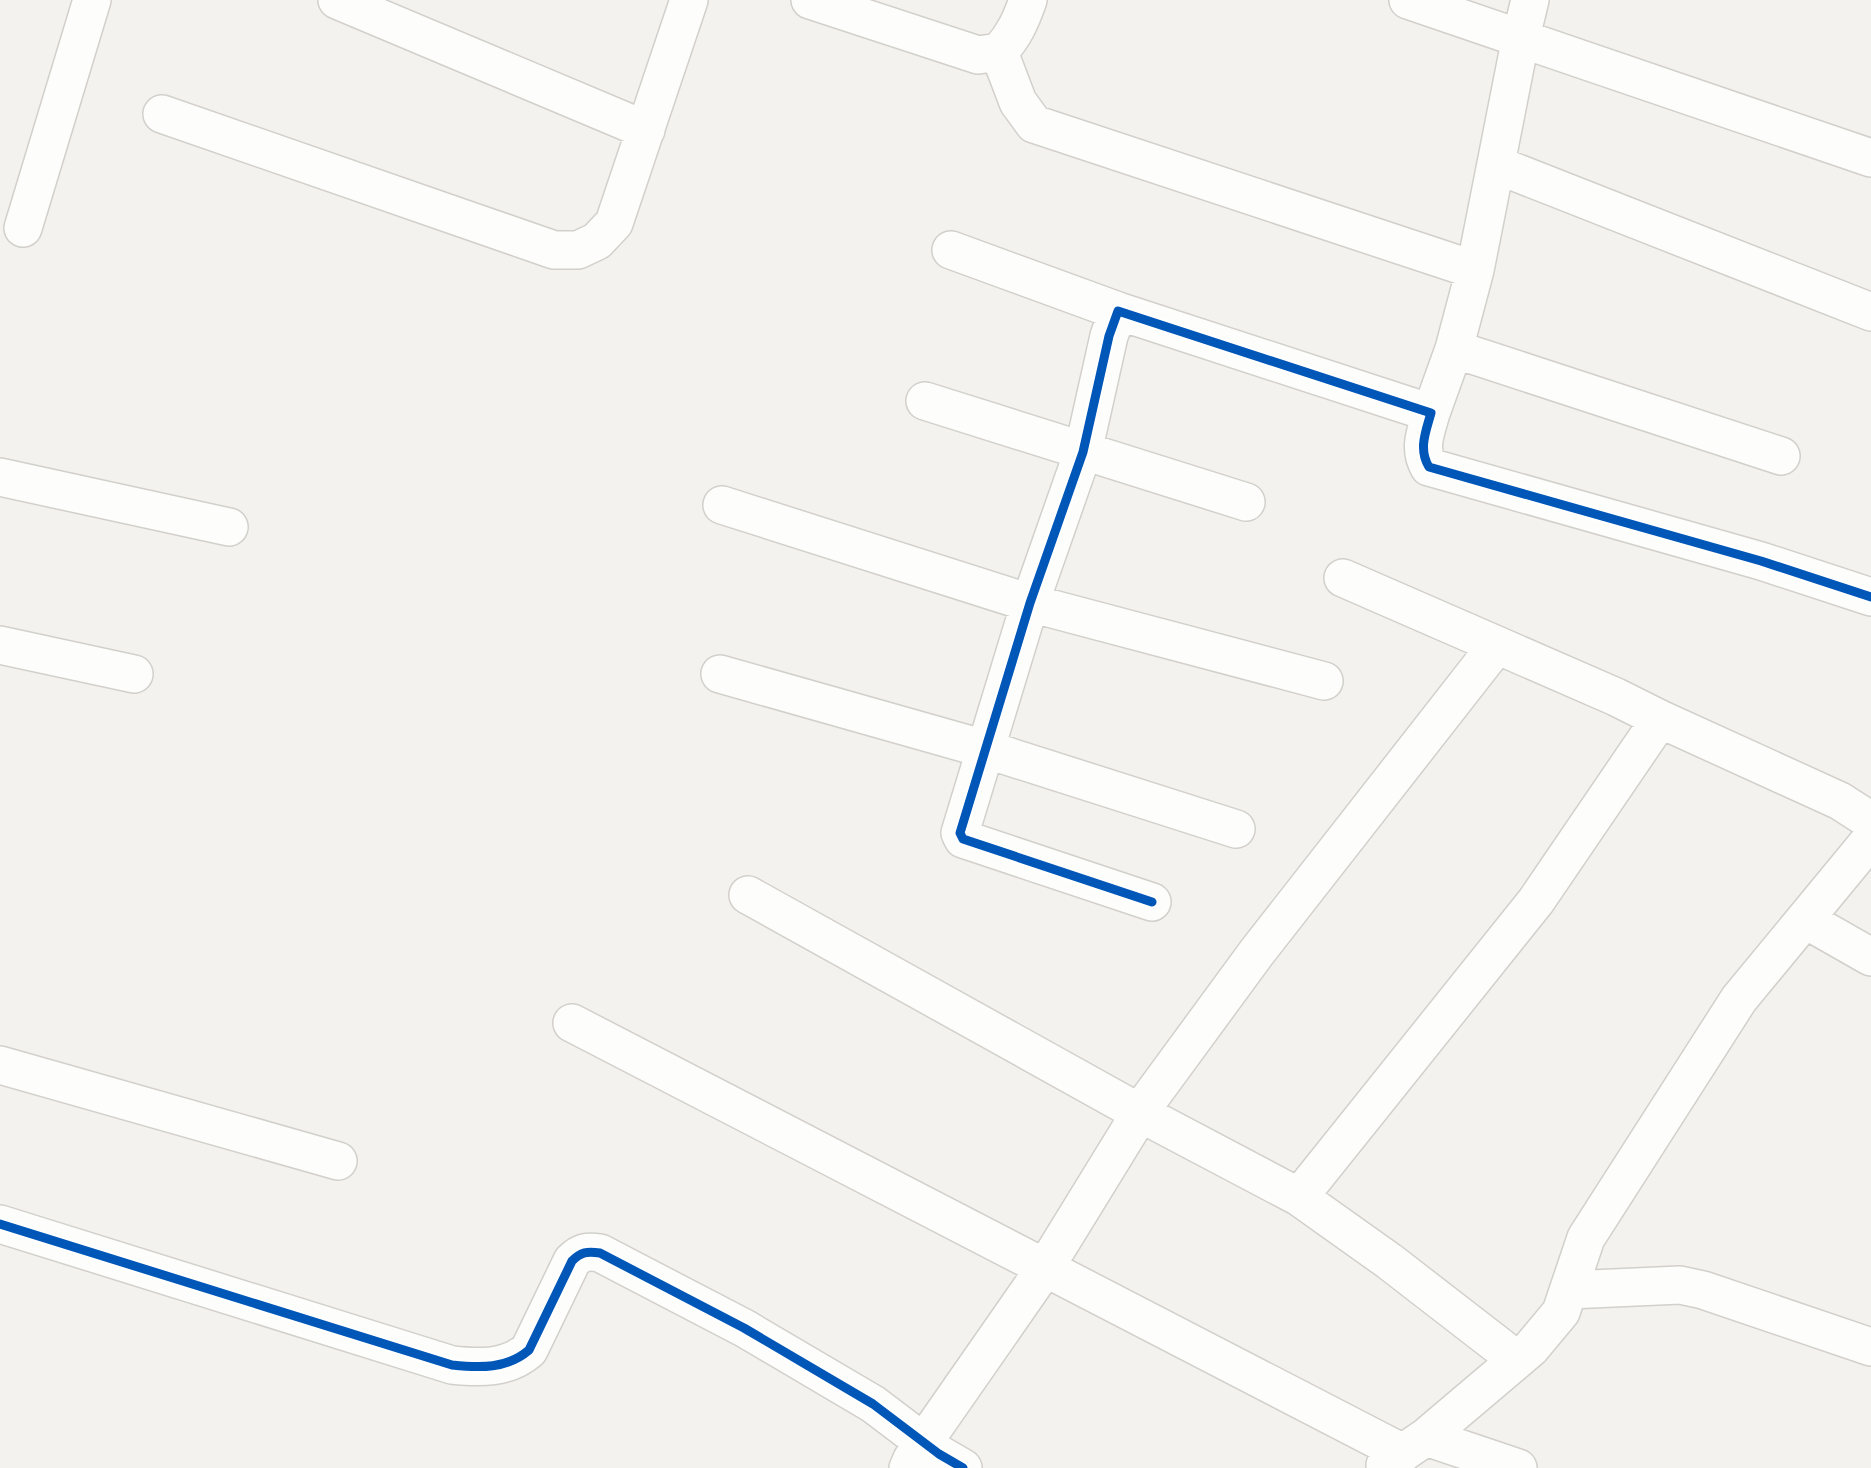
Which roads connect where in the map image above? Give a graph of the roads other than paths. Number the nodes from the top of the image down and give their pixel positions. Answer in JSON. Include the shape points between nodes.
{"nodes":[{"id":1,"x":92,"y":0,"type":"edge"},
{"id":2,"x":337,"y":0,"type":"edge"},
{"id":3,"x":689,"y":0,"type":"edge"},
{"id":4,"x":810,"y":0,"type":"edge"},
{"id":5,"x":1028,"y":0,"type":"edge"},
{"id":6,"x":1408,"y":0,"type":"edge"},
{"id":7,"x":1531,"y":0,"type":"edge"},
{"id":8,"x":1521,"y":37,"type":"junction"},
{"id":9,"x":999,"y":52,"type":"junction"},
{"id":10,"x":162,"y":114,"type":"dead end"},
{"id":11,"x":646,"y":130,"type":"junction"},
{"id":12,"x":1871,"y":158,"type":"edge"},
{"id":13,"x":1497,"y":165,"type":"junction"},
{"id":14,"x":23,"y":228,"type":"dead end"},
{"id":15,"x":951,"y":250,"type":"dead end"},
{"id":16,"x":1475,"y":270,"type":"junction"},
{"id":17,"x":1118,"y":312,"type":"junction"},
{"id":18,"x":1871,"y":312,"type":"edge"},
{"id":19,"x":1454,"y":349,"type":"junction"},
{"id":20,"x":925,"y":401,"type":"dead end"},
{"id":21,"x":1431,"y":413,"type":"junction"},
{"id":22,"x":1083,"y":452,"type":"junction"},
{"id":23,"x":1781,"y":456,"type":"dead end"},
{"id":24,"x":0,"y":477,"type":"edge"},
{"id":25,"x":1246,"y":502,"type":"dead end"},
{"id":26,"x":722,"y":505,"type":"dead end"},
{"id":27,"x":229,"y":527,"type":"dead end"},
{"id":28,"x":1343,"y":578,"type":"dead end"},
{"id":29,"x":1871,"y":597,"type":"edge"},
{"id":30,"x":1030,"y":603,"type":"junction"},
{"id":31,"x":0,"y":645,"type":"edge"},
{"id":32,"x":1497,"y":645,"type":"junction"},
{"id":33,"x":134,"y":674,"type":"dead end"},
{"id":34,"x":720,"y":674,"type":"dead end"},
{"id":35,"x":1324,"y":681,"type":"dead end"},
{"id":36,"x":1660,"y":719,"type":"junction"},
{"id":37,"x":985,"y":749,"type":"junction"},
{"id":38,"x":1871,"y":821,"type":"edge"},
{"id":39,"x":1236,"y":829,"type":"dead end"},
{"id":40,"x":1871,"y":839,"type":"edge"},
{"id":41,"x":748,"y":895,"type":"dead end"},
{"id":42,"x":1152,"y":902,"type":"dead end"},
{"id":43,"x":1806,"y":919,"type":"junction"},
{"id":44,"x":1871,"y":957,"type":"edge"},
{"id":45,"x":572,"y":1023,"type":"dead end"},
{"id":46,"x":0,"y":1065,"type":"edge"},
{"id":47,"x":1140,"y":1113,"type":"junction"},
{"id":48,"x":338,"y":1161,"type":"dead end"},
{"id":49,"x":1299,"y":1197,"type":"junction"},
{"id":50,"x":0,"y":1224,"type":"edge"},
{"id":51,"x":1045,"y":1268,"type":"junction"},
{"id":52,"x":1569,"y":1290,"type":"junction"},
{"id":53,"x":1871,"y":1347,"type":"edge"},
{"id":54,"x":1517,"y":1360,"type":"junction"},
{"id":55,"x":1403,"y":1453,"type":"edge"},
{"id":56,"x":916,"y":1455,"type":"edge"},
{"id":57,"x":963,"y":1468,"type":"edge"},
{"id":58,"x":1518,"y":1468,"type":"edge"}],
"edges":[{"from":1,"to":14,"type":"street"},
{"from":2,"to":11,"type":"street"},
{"from":3,"to":11,"type":"street"},
{"from":4,"to":9,"type":"street","via":[[978,55]]},
{"from":5,"to":9,"type":"street","via":[[1011,39]]},
{"from":6,"to":8,"type":"street"},
{"from":7,"to":8,"type":"street"},
{"from":8,"to":12,"type":"street"},
{"from":8,"to":13,"type":"street"},
{"from":9,"to":16,"type":"street","via":[[1018,102],[1034,124]]},
{"from":10,"to":11,"type":"street","via":[[554,250],[578,250],[597,241],[614,223]]},
{"from":13,"to":16,"type":"street"},
{"from":13,"to":18,"type":"street"},
{"from":15,"to":17,"type":"street"},
{"from":16,"to":19,"type":"street"},
{"from":17,"to":21,"type":"street"},
{"from":17,"to":22,"type":"street"},
{"from":19,"to":21,"type":"street"},
{"from":19,"to":23,"type":"street"},
{"from":20,"to":22,"type":"street"},
{"from":21,"to":29,"type":"street","via":[[1423,444],[1423,458],[1429,467]]},
{"from":22,"to":25,"type":"street"},
{"from":22,"to":30,"type":"street"},
{"from":24,"to":27,"type":"street"},
{"from":26,"to":30,"type":"street"},
{"from":28,"to":32,"type":"street"},
{"from":30,"to":35,"type":"street"},
{"from":30,"to":37,"type":"street"},
{"from":31,"to":33,"type":"street"},
{"from":32,"to":36,"type":"street"},
{"from":32,"to":47,"type":"street","via":[[1257,952]]},
{"from":34,"to":37,"type":"street"},
{"from":36,"to":38,"type":"street","via":[[1840,802]]},
{"from":36,"to":49,"type":"street","via":[[1536,901]]},
{"from":37,"to":39,"type":"street"},
{"from":37,"to":42,"type":"street","via":[[961,828],[963,839]]},
{"from":40,"to":43,"type":"street"},
{"from":41,"to":47,"type":"street"},
{"from":43,"to":44,"type":"street"},
{"from":43,"to":52,"type":"street","via":[[1739,999],[1640,1153],[1587,1238]]},
{"from":45,"to":51,"type":"street"},
{"from":46,"to":48,"type":"street"},
{"from":47,"to":49,"type":"street"},
{"from":47,"to":51,"type":"street"},
{"from":49,"to":54,"type":"street"},
{"from":50,"to":56,"type":"street","via":[[452,1365],[475,1368],[519,1359],[530,1350],[572,1261],[589,1251],[600,1253],[744,1328],[873,1404]]},
{"from":51,"to":55,"type":"street"},
{"from":51,"to":56,"type":"street"},
{"from":52,"to":53,"type":"street","via":[[1680,1285]]},
{"from":52,"to":54,"type":"street","via":[[1561,1312]]},
{"from":54,"to":55,"type":"street"},
{"from":55,"to":58,"type":"street"},
{"from":56,"to":57,"type":"street"}]}
